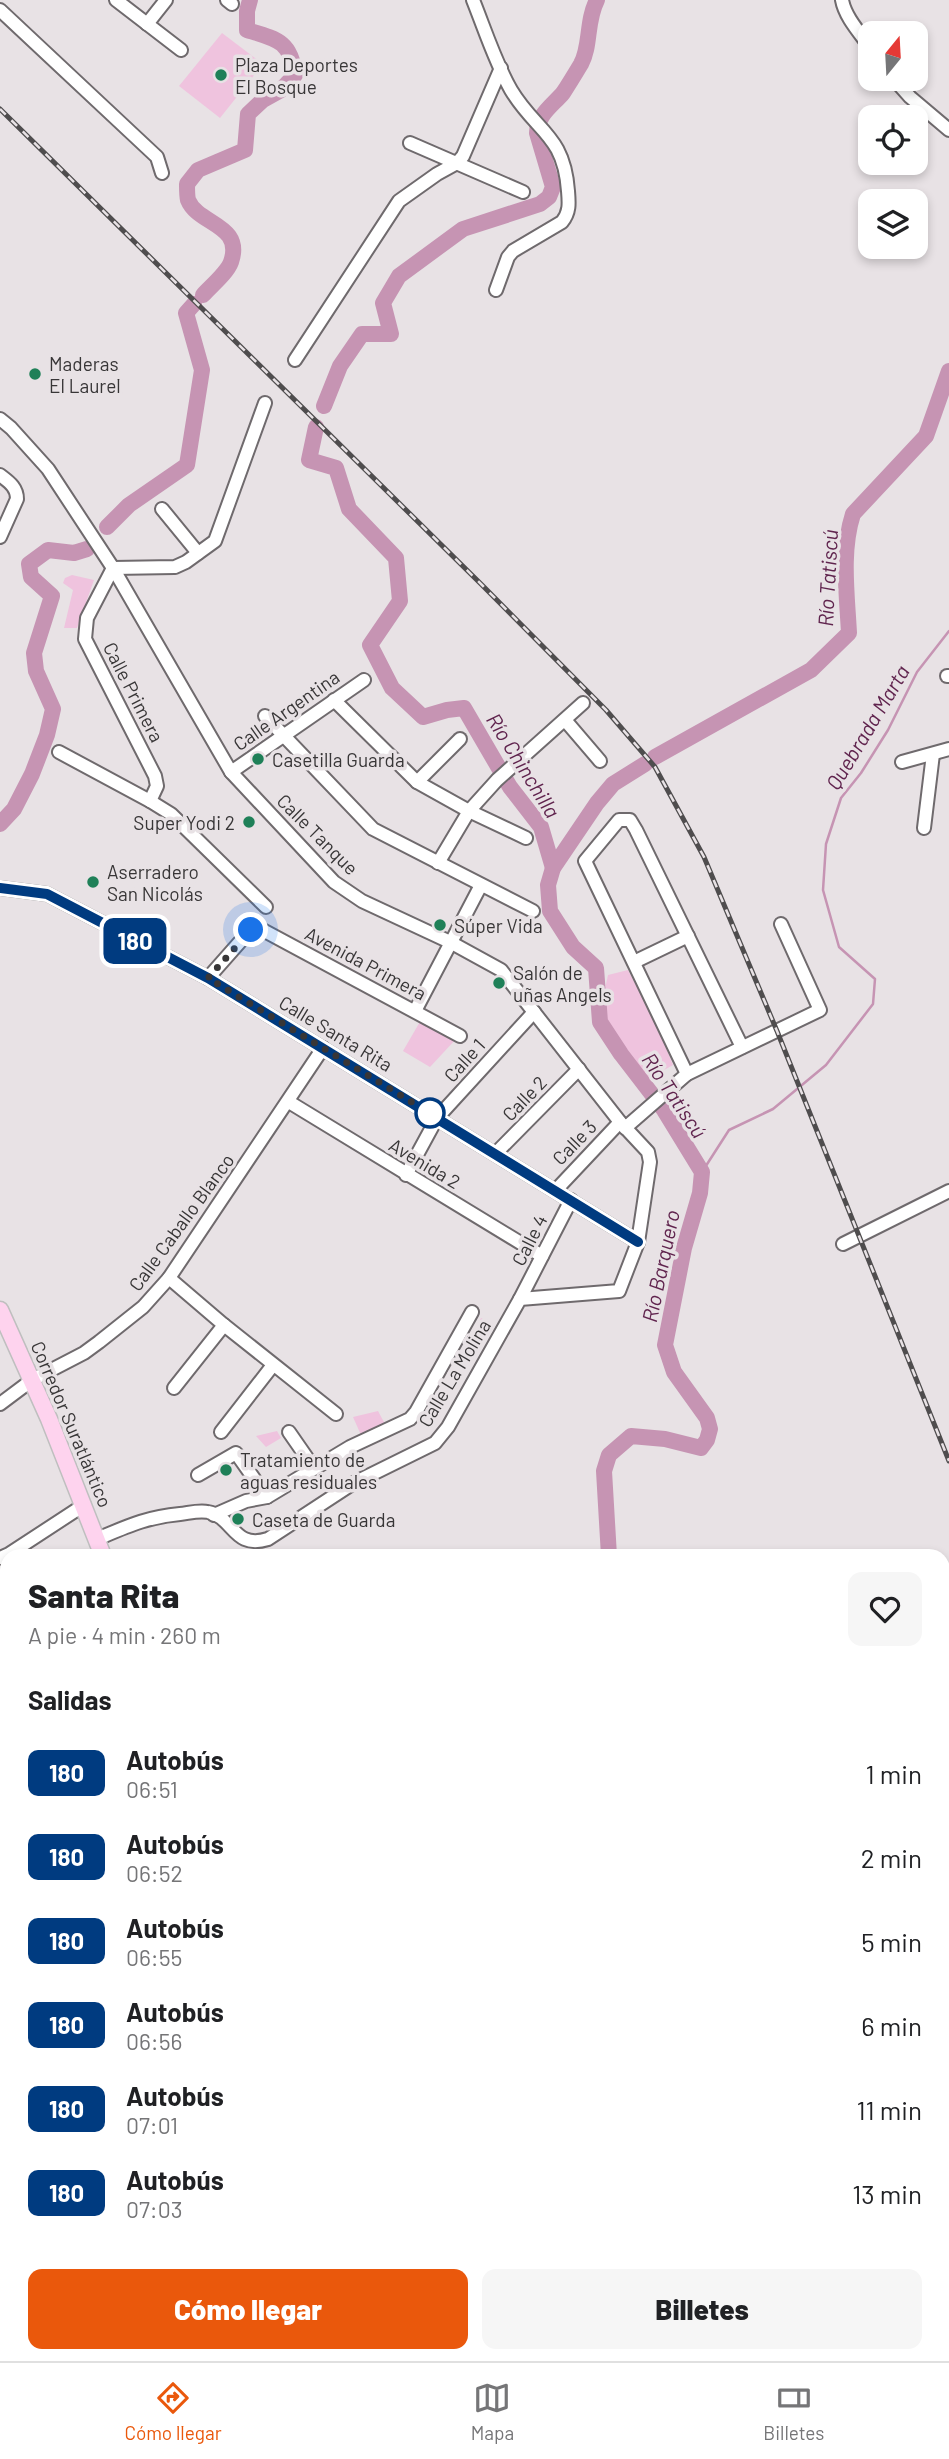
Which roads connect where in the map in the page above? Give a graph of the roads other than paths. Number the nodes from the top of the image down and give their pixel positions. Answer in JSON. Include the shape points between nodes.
{"nodes":[{"id":1,"x":116,"y":0,"type":"edge"},
{"id":2,"x":166,"y":0,"type":"edge"},
{"id":3,"x":473,"y":0,"type":"edge"},
{"id":4,"x":842,"y":0,"type":"edge"},
{"id":5,"x":0,"y":10,"type":"edge"},
{"id":6,"x":147,"y":24,"type":"junction"},
{"id":7,"x":858,"y":29,"type":"edge"},
{"id":8,"x":181,"y":50,"type":"dead end"},
{"id":9,"x":500,"y":68,"type":"junction"},
{"id":10,"x":905,"y":91,"type":"edge"},
{"id":11,"x":949,"y":130,"type":"edge"},
{"id":12,"x":410,"y":143,"type":"dead end"},
{"id":13,"x":457,"y":163,"type":"junction"},
{"id":14,"x":162,"y":173,"type":"dead end"},
{"id":15,"x":523,"y":192,"type":"dead end"},
{"id":16,"x":496,"y":290,"type":"dead end"},
{"id":17,"x":295,"y":360,"type":"dead end"},
{"id":18,"x":265,"y":403,"type":"dead end"},
{"id":19,"x":0,"y":419,"type":"edge"},
{"id":20,"x":0,"y":475,"type":"edge"},
{"id":21,"x":162,"y":509,"type":"dead end"},
{"id":22,"x":0,"y":537,"type":"edge"},
{"id":23,"x":198,"y":553,"type":"junction"},
{"id":24,"x":113,"y":568,"type":"junction"},
{"id":25,"x":364,"y":680,"type":"dead end"},
{"id":26,"x":334,"y":701,"type":"junction"},
{"id":27,"x":583,"y":703,"type":"dead end"},
{"id":28,"x":265,"y":716,"type":"dead end"},
{"id":29,"x":565,"y":720,"type":"junction"},
{"id":30,"x":283,"y":736,"type":"junction"},
{"id":31,"x":460,"y":738,"type":"dead end"},
{"id":32,"x":949,"y":749,"type":"edge"},
{"id":33,"x":59,"y":752,"type":"dead end"},
{"id":34,"x":933,"y":754,"type":"junction"},
{"id":35,"x":600,"y":761,"type":"dead end"},
{"id":36,"x":902,"y":762,"type":"dead end"},
{"id":37,"x":231,"y":772,"type":"junction"},
{"id":38,"x":417,"y":782,"type":"junction"},
{"id":39,"x":150,"y":801,"type":"junction"},
{"id":40,"x":468,"y":811,"type":"junction"},
{"id":41,"x":924,"y":828,"type":"dead end"},
{"id":42,"x":526,"y":838,"type":"dead end"},
{"id":43,"x":438,"y":863,"type":"junction"},
{"id":44,"x":481,"y":885,"type":"junction"},
{"id":45,"x":0,"y":888,"type":"edge"},
{"id":46,"x":266,"y":907,"type":"dead end"},
{"id":47,"x":533,"y":911,"type":"dead end"},
{"id":48,"x":781,"y":930,"type":"dead end"},
{"id":49,"x":688,"y":936,"type":"junction"},
{"id":50,"x":450,"y":942,"type":"junction"},
{"id":51,"x":634,"y":962,"type":"junction"},
{"id":52,"x":208,"y":978,"type":"junction"},
{"id":53,"x":415,"y":1011,"type":"junction"},
{"id":54,"x":534,"y":1012,"type":"junction"},
{"id":55,"x":460,"y":1036,"type":"dead end"},
{"id":56,"x":742,"y":1047,"type":"junction"},
{"id":57,"x":323,"y":1048,"type":"junction"},
{"id":58,"x":579,"y":1069,"type":"junction"},
{"id":59,"x":687,"y":1074,"type":"junction"},
{"id":60,"x":289,"y":1102,"type":"junction"},
{"id":61,"x":438,"y":1118,"type":"junction"},
{"id":62,"x":623,"y":1125,"type":"junction"},
{"id":63,"x":496,"y":1153,"type":"junction"},
{"id":64,"x":406,"y":1175,"type":"junction"},
{"id":65,"x":556,"y":1190,"type":"junction"},
{"id":66,"x":949,"y":1191,"type":"edge"},
{"id":67,"x":571,"y":1200,"type":"junction"},
{"id":68,"x":638,"y":1242,"type":"junction"},
{"id":69,"x":843,"y":1244,"type":"dead end"},
{"id":70,"x":542,"y":1256,"type":"junction"},
{"id":71,"x":169,"y":1278,"type":"junction"},
{"id":72,"x":520,"y":1299,"type":"junction"},
{"id":73,"x":0,"y":1310,"type":"edge"},
{"id":74,"x":472,"y":1312,"type":"dead end"},
{"id":75,"x":223,"y":1325,"type":"junction"},
{"id":76,"x":273,"y":1365,"type":"junction"},
{"id":77,"x":32,"y":1380,"type":"junction"},
{"id":78,"x":174,"y":1388,"type":"dead end"},
{"id":79,"x":0,"y":1404,"type":"edge"},
{"id":80,"x":336,"y":1414,"type":"dead end"},
{"id":81,"x":221,"y":1432,"type":"dead end"},
{"id":82,"x":289,"y":1432,"type":"dead end"},
{"id":83,"x":314,"y":1468,"type":"junction"},
{"id":84,"x":198,"y":1475,"type":"dead end"},
{"id":85,"x":267,"y":1497,"type":"junction"},
{"id":86,"x":84,"y":1505,"type":"junction"},
{"id":87,"x":214,"y":1515,"type":"junction"},
{"id":88,"x":97,"y":1539,"type":"junction"},
{"id":89,"x":17,"y":1549,"type":"edge"},
{"id":90,"x":101,"y":1549,"type":"edge"}],
"edges":[{"from":1,"to":6,"type":"street"},
{"from":2,"to":6,"type":"street"},
{"from":3,"to":9,"type":"street"},
{"from":4,"to":7,"type":"street"},
{"from":5,"to":14,"type":"street","via":[[157,157]]},
{"from":6,"to":8,"type":"street"},
{"from":9,"to":13,"type":"street"},
{"from":9,"to":16,"type":"street","via":[[510,89],[557,147],[567,170],[569,205],[562,222],[508,257]]},
{"from":10,"to":11,"type":"street"},
{"from":12,"to":13,"type":"street"},
{"from":13,"to":15,"type":"street"},
{"from":13,"to":17,"type":"street","via":[[399,201]]},
{"from":18,"to":23,"type":"street","via":[[215,541]]},
{"from":19,"to":24,"type":"street","name":"Calle Tanque","via":[[48,469]]},
{"from":20,"to":22,"type":"street","via":[[17,493]]},
{"from":21,"to":23,"type":"street"},
{"from":23,"to":24,"type":"street","via":[[175,567]]},
{"from":24,"to":37,"type":"street","name":"Calle Tanque"},
{"from":24,"to":39,"type":"street","name":"Calle Primera","via":[[87,618],[85,639],[155,776],[157,786]]},
{"from":25,"to":26,"type":"street","name":"Calle Argentina"},
{"from":26,"to":30,"type":"street","name":"Calle Argentina"},
{"from":26,"to":38,"type":"street"},
{"from":27,"to":29,"type":"street"},
{"from":28,"to":30,"type":"street"},
{"from":29,"to":35,"type":"street"},
{"from":29,"to":40,"type":"street"},
{"from":30,"to":37,"type":"street","name":"Calle Argentina"},
{"from":30,"to":43,"type":"street","via":[[373,829]]},
{"from":31,"to":38,"type":"street"},
{"from":32,"to":34,"type":"street"},
{"from":33,"to":39,"type":"street"},
{"from":34,"to":36,"type":"street"},
{"from":34,"to":41,"type":"street"},
{"from":37,"to":50,"type":"street","name":"Calle Tanque","via":[[334,882],[362,901]]},
{"from":38,"to":40,"type":"street"},
{"from":39,"to":46,"type":"street","via":[[183,824]]},
{"from":40,"to":42,"type":"street"},
{"from":40,"to":43,"type":"street"},
{"from":43,"to":44,"type":"street"},
{"from":44,"to":47,"type":"street"},
{"from":44,"to":50,"type":"street"},
{"from":45,"to":52,"type":"street","name":"Calle Santa Rita","via":[[47,894]]},
{"from":48,"to":56,"type":"street","name":"Calle 3","via":[[822,1015]]},
{"from":49,"to":51,"type":"street"},
{"from":49,"to":51,"type":"street","via":[[632,823],[619,820],[584,861]]},
{"from":49,"to":56,"type":"street"},
{"from":50,"to":53,"type":"street"},
{"from":50,"to":54,"type":"street","name":"Calle Tanque","via":[[501,970]]},
{"from":51,"to":59,"type":"street"},
{"from":52,"to":53,"type":"street","name":"Avenida Primera","via":[[251,930],[259,928]]},
{"from":52,"to":57,"type":"street","name":"Calle Santa Rita"},
{"from":53,"to":55,"type":"street","name":"Avenida Primera"},
{"from":54,"to":58,"type":"street","name":"Calle Tanque"},
{"from":54,"to":61,"type":"street","name":"Calle 1"},
{"from":56,"to":59,"type":"street","name":"Calle 3"},
{"from":57,"to":60,"type":"street","name":"Calle Caballo Blanco"},
{"from":57,"to":61,"type":"street","name":"Calle Santa Rita"},
{"from":58,"to":62,"type":"street","name":"Calle Tanque"},
{"from":58,"to":63,"type":"street","name":"Calle 2"},
{"from":59,"to":62,"type":"street","name":"Calle 3"},
{"from":60,"to":64,"type":"street","name":"Avenida 2"},
{"from":60,"to":71,"type":"street","name":"Calle Caballo Blanco"},
{"from":61,"to":63,"type":"street","name":"Calle Santa Rita"},
{"from":61,"to":64,"type":"street","name":"Calle 1"},
{"from":62,"to":65,"type":"street","name":"Calle 3"},
{"from":62,"to":68,"type":"street","name":"Calle Tanque","via":[[648,1152],[650,1162]]},
{"from":63,"to":65,"type":"street","name":"Calle Santa Rita"},
{"from":64,"to":70,"type":"street","name":"Avenida 2"},
{"from":65,"to":67,"type":"street","name":"Calle Santa Rita"},
{"from":66,"to":69,"type":"street"},
{"from":67,"to":68,"type":"street","name":"Calle Santa Rita"},
{"from":67,"to":70,"type":"street","name":"Calle 4"},
{"from":68,"to":72,"type":"street","name":"Calle Tanque","via":[[619,1291]]},
{"from":70,"to":72,"type":"street","name":"Calle 4"},
{"from":71,"to":75,"type":"street"},
{"from":71,"to":77,"type":"street","name":"Calle Caballo Blanco","via":[[143,1307],[99,1342]]},
{"from":72,"to":87,"type":"street","name":"Calle La Molina","via":[[435,1443],[352,1485],[268,1539],[254,1542],[239,1537]]},
{"from":73,"to":77,"type":"main road","name":"Corredor Suratlántico"},
{"from":74,"to":83,"type":"street","via":[[410,1419]]},
{"from":75,"to":76,"type":"street"},
{"from":75,"to":78,"type":"street"},
{"from":76,"to":80,"type":"street"},
{"from":76,"to":81,"type":"street"},
{"from":77,"to":79,"type":"street","name":"Calle Caballo Blanco"},
{"from":77,"to":86,"type":"main road","name":"Corredor Suratlántico"},
{"from":82,"to":83,"type":"street"},
{"from":83,"to":85,"type":"street"},
{"from":84,"to":85,"type":"street","via":[[236,1454]]},
{"from":85,"to":87,"type":"street"},
{"from":86,"to":88,"type":"main road","name":"Corredor Suratlántico"},
{"from":86,"to":89,"type":"street"},
{"from":87,"to":88,"type":"street","via":[[154,1516]]},
{"from":88,"to":90,"type":"main road","name":"Corredor Suratlántico"}]}
